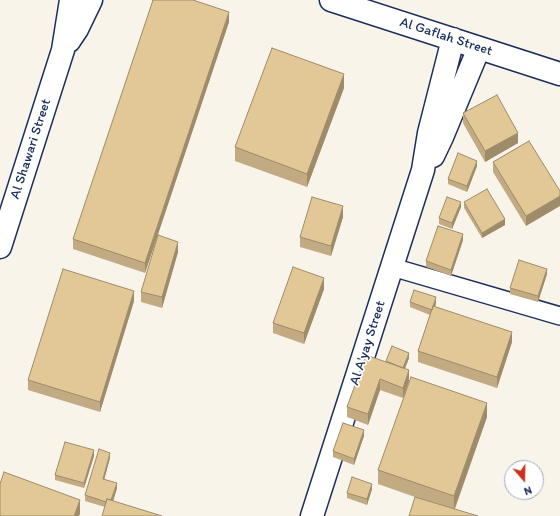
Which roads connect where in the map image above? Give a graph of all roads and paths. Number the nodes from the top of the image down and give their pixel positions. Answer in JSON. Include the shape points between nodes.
{"nodes":[{"id":1,"x":71,"y":0,"type":"edge"},
{"id":2,"x":91,"y":0,"type":"edge"},
{"id":3,"x":331,"y":0,"type":"edge"},
{"id":4,"x":453,"y":39,"type":"junction"},
{"id":5,"x":479,"y":48,"type":"junction"},
{"id":6,"x":63,"y":50,"type":"junction"},
{"id":7,"x":560,"y":74,"type":"edge"},
{"id":8,"x":423,"y":170,"type":"junction"},
{"id":9,"x":0,"y":247,"type":"edge"},
{"id":10,"x":392,"y":267,"type":"junction"},
{"id":11,"x":560,"y":316,"type":"edge"},
{"id":12,"x":312,"y":516,"type":"edge"}],
"edges":[{"from":1,"to":6,"type":"street","name":"Al Shawari Street"},
{"from":2,"to":6,"type":"street","name":"Al Shawari Street"},
{"from":3,"to":4,"type":"street","name":"Al Gaflah Street"},
{"from":4,"to":5,"type":"street","name":"Al Gaflah Street"},
{"from":4,"to":8,"type":"street","name":"Al A'yay Street","via":[[429,133]]},
{"from":5,"to":7,"type":"street","name":"Al Gaflah Street"},
{"from":5,"to":8,"type":"street","name":"Al A'yay Street","via":[[437,149]]},
{"from":6,"to":9,"type":"street","name":"Al Shawari Street"},
{"from":8,"to":10,"type":"street","name":"Al A'yay Street"},
{"from":10,"to":11,"type":"lane"},
{"from":10,"to":12,"type":"street","name":"Al A'yay Street"}]}
